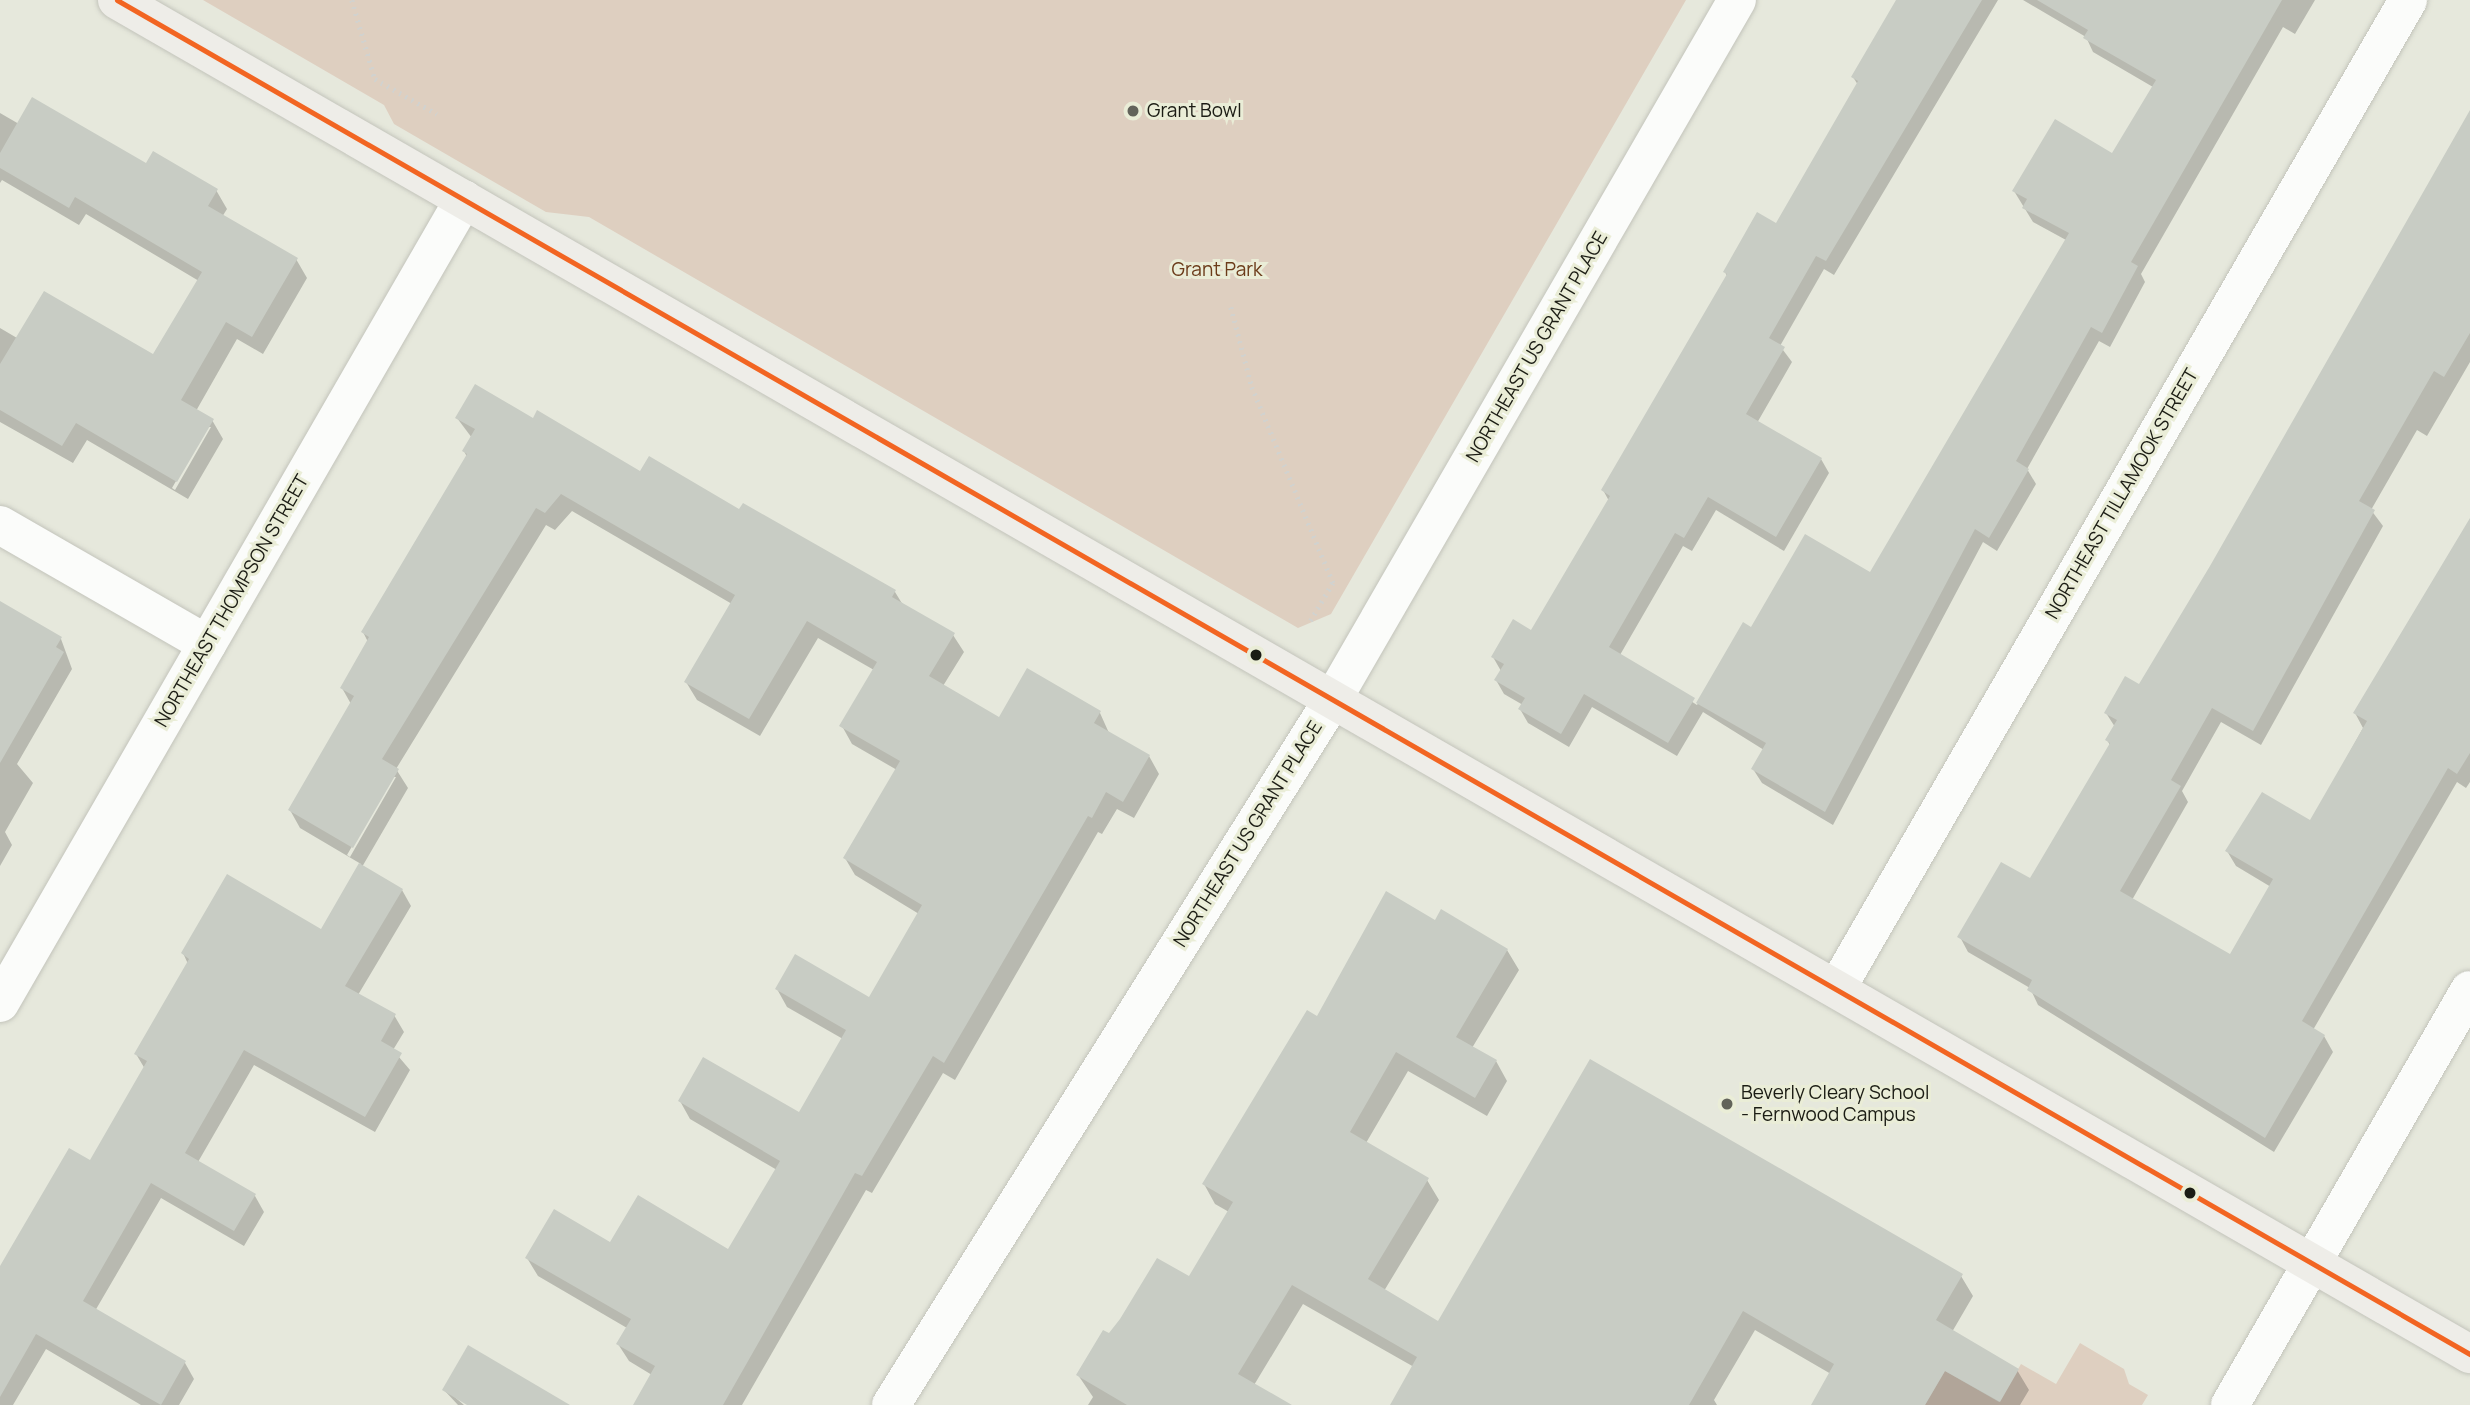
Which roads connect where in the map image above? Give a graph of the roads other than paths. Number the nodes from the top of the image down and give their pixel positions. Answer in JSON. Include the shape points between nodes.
{"nodes":[{"id":1,"x":117,"y":0,"type":"edge"},
{"id":2,"x":1737,"y":0,"type":"edge"},
{"id":3,"x":2408,"y":0,"type":"edge"},
{"id":4,"x":464,"y":199,"type":"junction"},
{"id":5,"x":0,"y":525,"type":"edge"},
{"id":6,"x":207,"y":644,"type":"junction"},
{"id":7,"x":1333,"y":699,"type":"junction"},
{"id":8,"x":1837,"y":988,"type":"junction"},
{"id":9,"x":2470,"y":990,"type":"edge"},
{"id":10,"x":0,"y":1003,"type":"edge"},
{"id":11,"x":2312,"y":1263,"type":"junction"},
{"id":12,"x":2470,"y":1354,"type":"edge"},
{"id":13,"x":891,"y":1405,"type":"edge"},
{"id":14,"x":2230,"y":1405,"type":"edge"}],
"edges":[{"from":1,"to":4,"type":"main road"},
{"from":2,"to":7,"type":"street","name":"NORTHEAST US GRANT PLACE"},
{"from":3,"to":8,"type":"street","name":"NORTHEAST TILLAMOOK STREET"},
{"from":4,"to":6,"type":"street","name":"NORTHEAST THOMPSON STREET"},
{"from":4,"to":7,"type":"main road"},
{"from":5,"to":6,"type":"street"},
{"from":6,"to":10,"type":"street","name":"NORTHEAST THOMPSON STREET"},
{"from":7,"to":8,"type":"main road"},
{"from":7,"to":13,"type":"street","name":"NORTHEAST US GRANT PLACE"},
{"from":8,"to":11,"type":"main road"},
{"from":9,"to":11,"type":"street"},
{"from":11,"to":12,"type":"main road"},
{"from":11,"to":14,"type":"street"}]}
